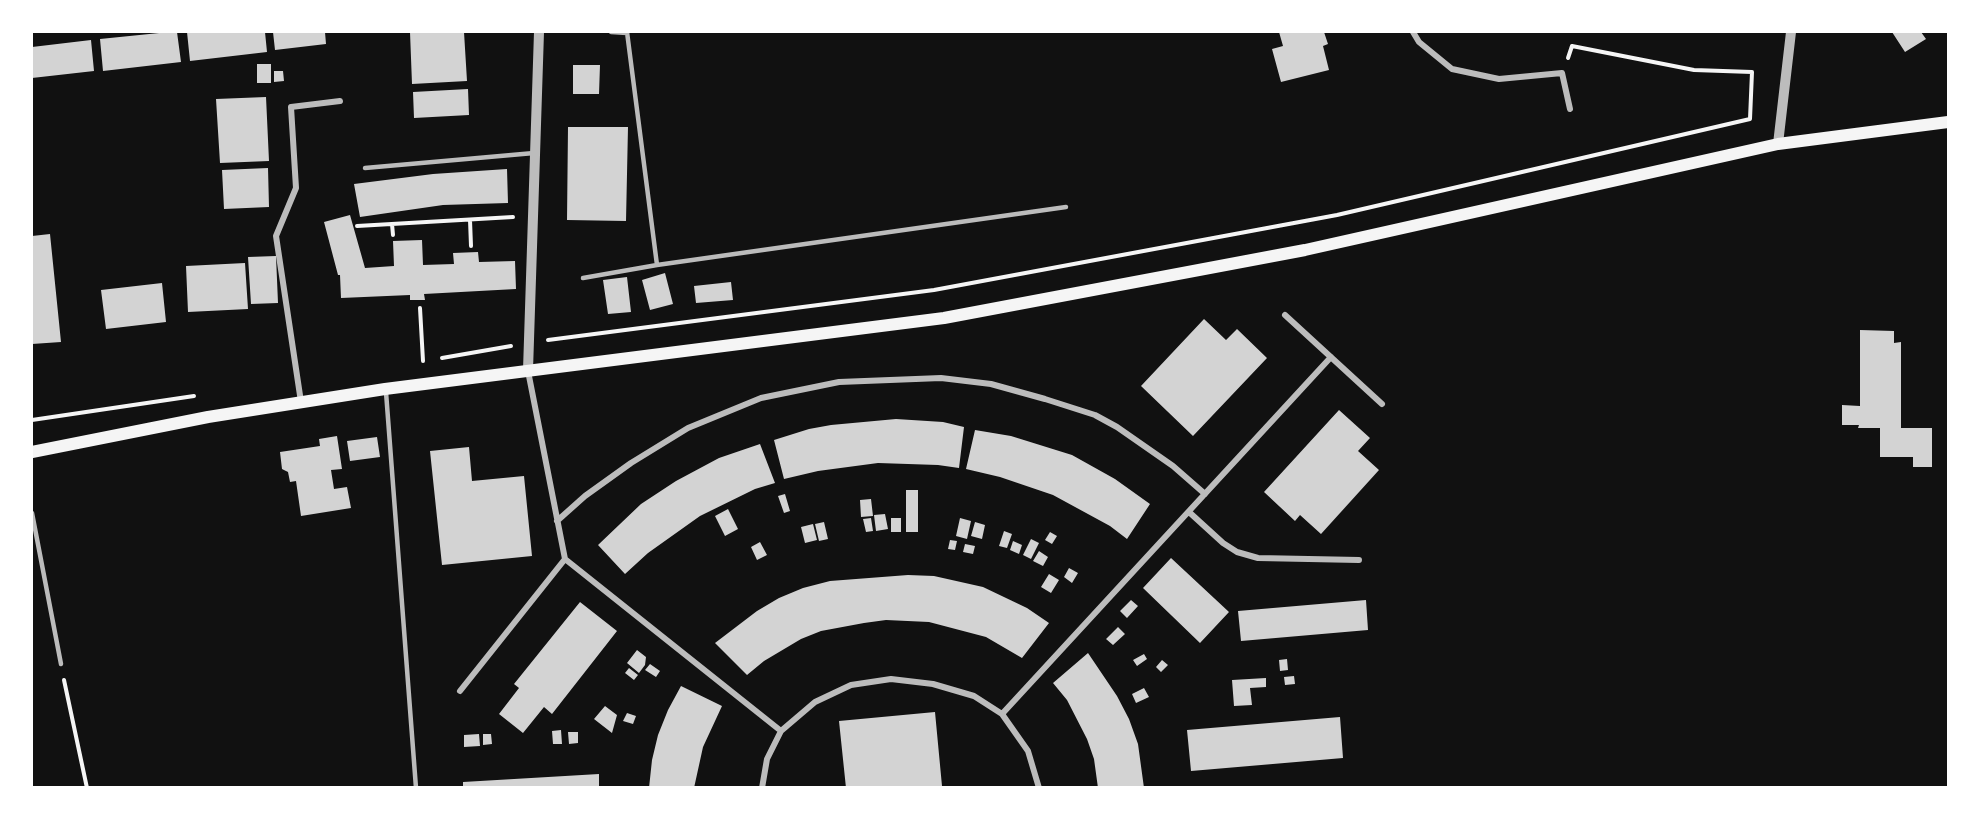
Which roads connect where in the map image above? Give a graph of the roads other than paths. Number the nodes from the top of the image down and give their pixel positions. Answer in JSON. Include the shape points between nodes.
{"nodes":[{"id":1,"x":538,"y":32,"type":"edge"},
{"id":2,"x":611,"y":32,"type":"edge"},
{"id":3,"x":627,"y":32,"type":"edge"},
{"id":4,"x":1413,"y":32,"type":"edge"},
{"id":5,"x":1791,"y":32,"type":"edge"},
{"id":6,"x":340,"y":101,"type":"dead end"},
{"id":7,"x":1570,"y":109,"type":"dead end"},
{"id":8,"x":1948,"y":122,"type":"edge"},
{"id":9,"x":1778,"y":144,"type":"junction"},
{"id":10,"x":534,"y":153,"type":"junction"},
{"id":11,"x":365,"y":168,"type":"dead end"},
{"id":12,"x":1066,"y":207,"type":"dead end"},
{"id":13,"x":657,"y":264,"type":"junction"},
{"id":14,"x":583,"y":278,"type":"dead end"},
{"id":15,"x":1285,"y":315,"type":"dead end"},
{"id":16,"x":1331,"y":357,"type":"junction"},
{"id":17,"x":528,"y":370,"type":"junction"},
{"id":18,"x":385,"y":389,"type":"junction"},
{"id":19,"x":301,"y":402,"type":"junction"},
{"id":20,"x":1382,"y":404,"type":"dead end"},
{"id":21,"x":32,"y":452,"type":"edge"},
{"id":22,"x":1205,"y":494,"type":"junction"},
{"id":23,"x":1190,"y":512,"type":"junction"},
{"id":24,"x":32,"y":513,"type":"edge"},
{"id":25,"x":558,"y":521,"type":"junction"},
{"id":26,"x":565,"y":559,"type":"junction"},
{"id":27,"x":1359,"y":560,"type":"dead end"},
{"id":28,"x":61,"y":664,"type":"road end"},
{"id":29,"x":459,"y":691,"type":"dead end"},
{"id":30,"x":1002,"y":714,"type":"junction"},
{"id":31,"x":781,"y":731,"type":"junction"},
{"id":32,"x":416,"y":788,"type":"edge"},
{"id":33,"x":762,"y":788,"type":"edge"},
{"id":34,"x":1039,"y":788,"type":"edge"}],
"edges":[{"from":1,"to":10,"type":"street"},
{"from":2,"to":3,"type":"lane"},
{"from":3,"to":13,"type":"lane"},
{"from":4,"to":7,"type":"street","via":[[1419,42],[1452,69],[1499,79],[1562,73]]},
{"from":5,"to":9,"type":"street"},
{"from":6,"to":19,"type":"street","via":[[291,107],[296,188],[276,236]]},
{"from":8,"to":9,"type":"main road"},
{"from":9,"to":17,"type":"main road","via":[[1305,250],[944,318]]},
{"from":10,"to":11,"type":"lane"},
{"from":10,"to":17,"type":"street"},
{"from":12,"to":13,"type":"lane"},
{"from":13,"to":14,"type":"lane"},
{"from":15,"to":16,"type":"street"},
{"from":16,"to":20,"type":"street"},
{"from":16,"to":22,"type":"street"},
{"from":17,"to":18,"type":"main road"},
{"from":17,"to":25,"type":"street"},
{"from":18,"to":19,"type":"main road"},
{"from":18,"to":32,"type":"lane"},
{"from":19,"to":21,"type":"main road"},
{"from":22,"to":23,"type":"street"},
{"from":22,"to":25,"type":"street","via":[[1117,427],[1095,415],[1045,399],[991,384],[941,378],[839,382],[761,398],[688,428],[631,463]]},
{"from":23,"to":27,"type":"street","via":[[1223,543],[1258,558]]},
{"from":23,"to":30,"type":"street"},
{"from":24,"to":28,"type":"lane"},
{"from":25,"to":26,"type":"street"},
{"from":26,"to":29,"type":"street"},
{"from":26,"to":31,"type":"street"},
{"from":30,"to":31,"type":"street","via":[[974,696],[933,684],[891,679],[851,685],[815,702]]},
{"from":30,"to":34,"type":"street","via":[[1028,751]]},
{"from":31,"to":33,"type":"street","via":[[767,759]]}]}
